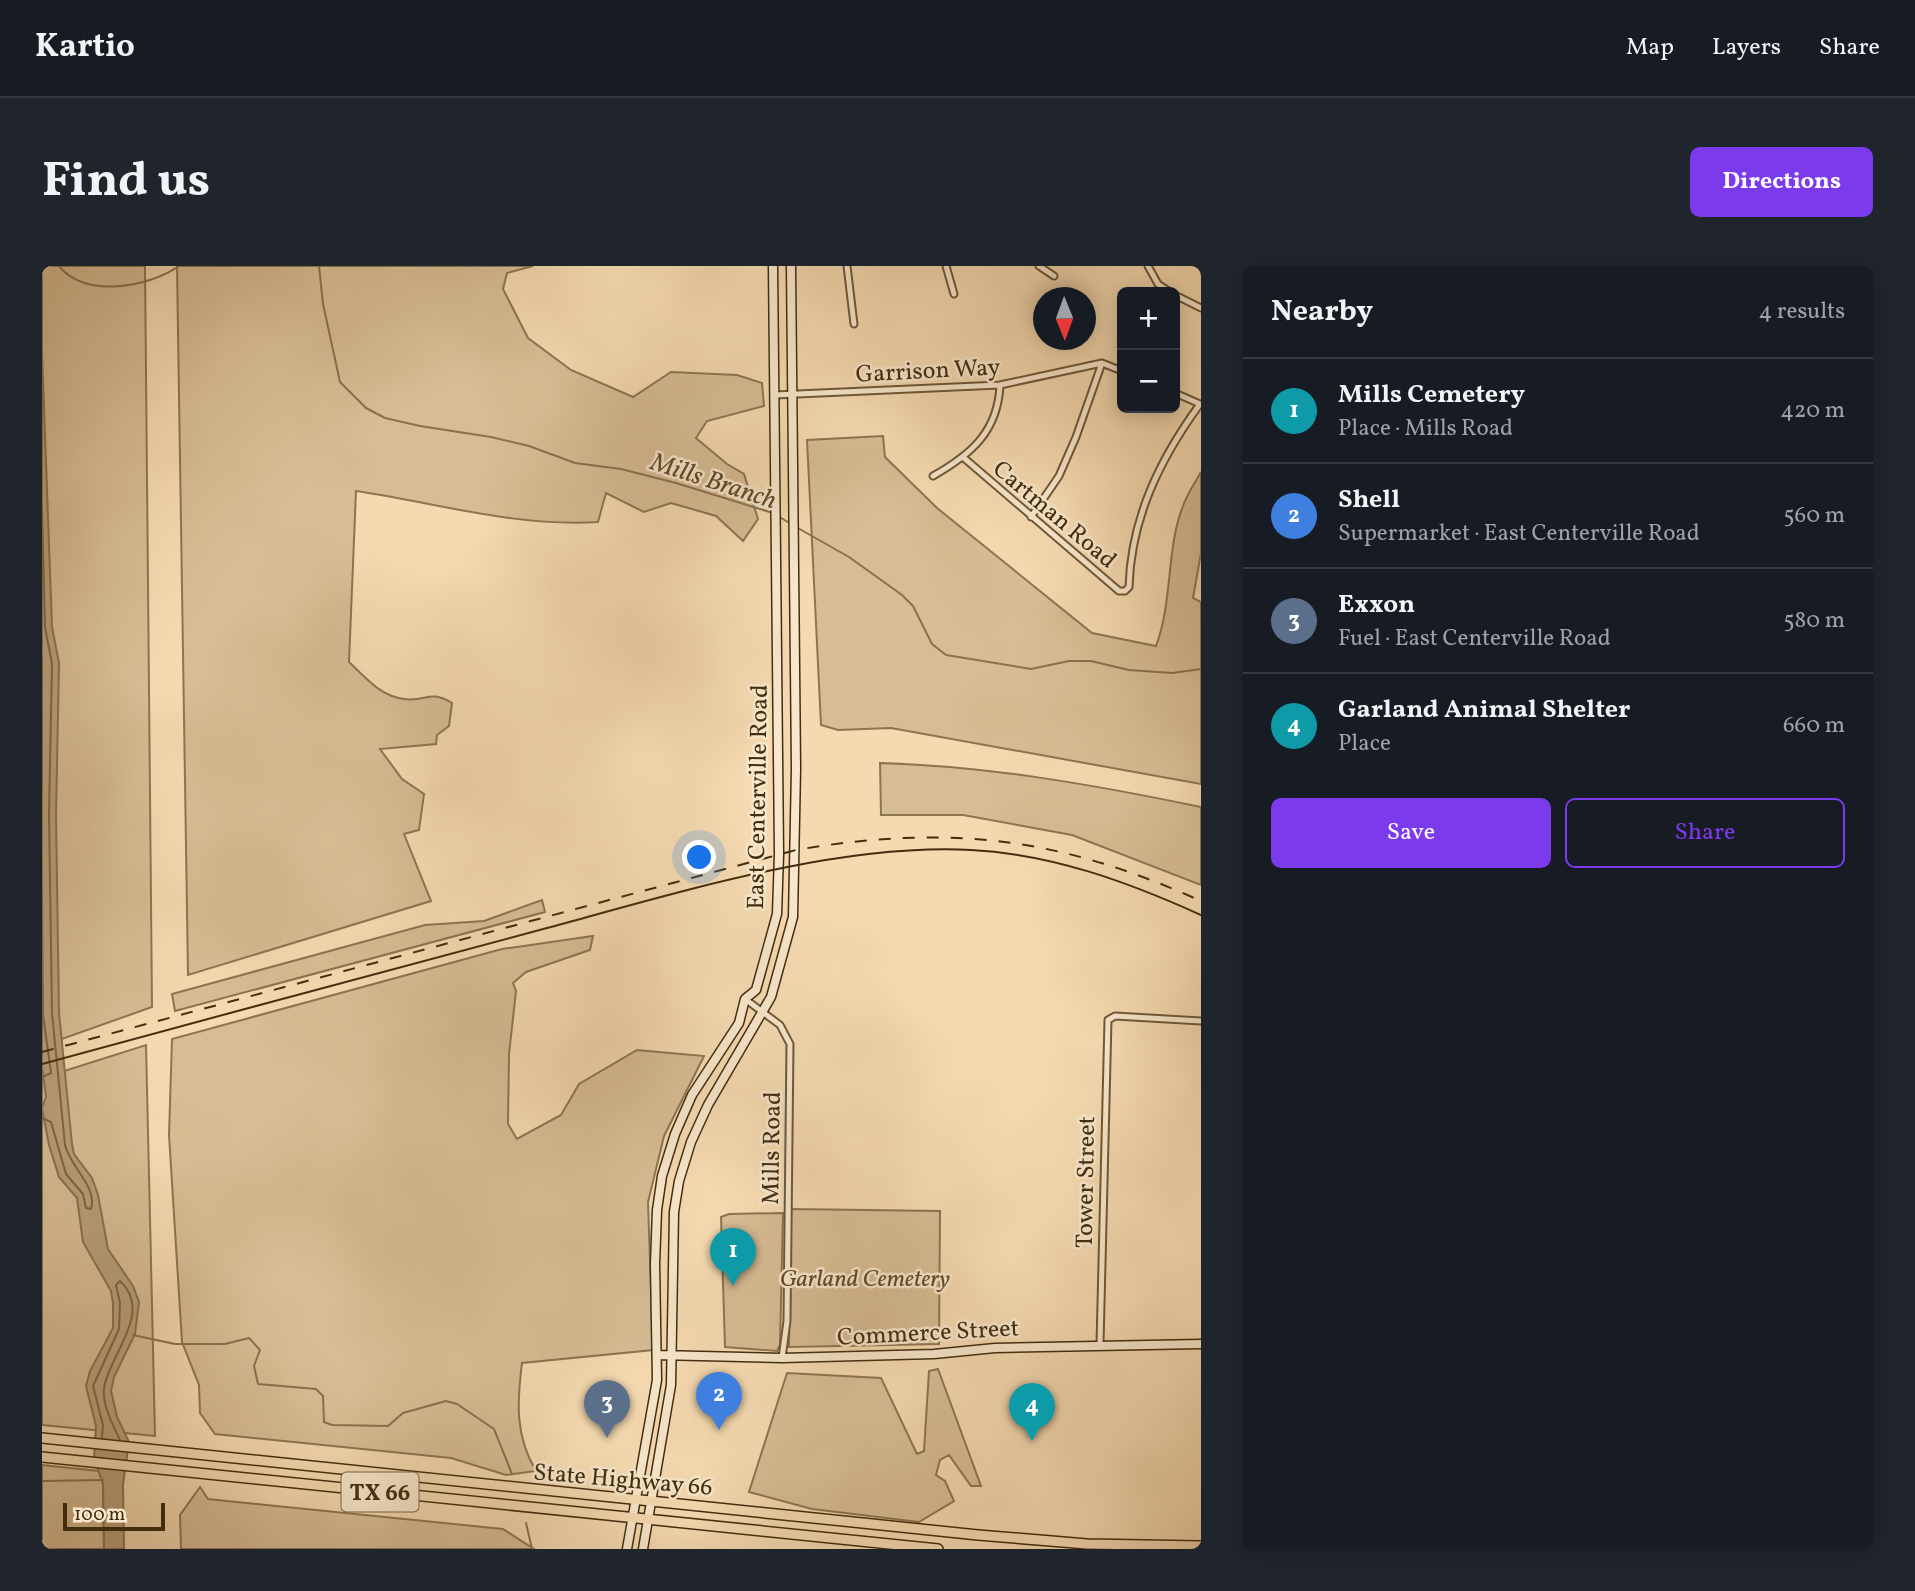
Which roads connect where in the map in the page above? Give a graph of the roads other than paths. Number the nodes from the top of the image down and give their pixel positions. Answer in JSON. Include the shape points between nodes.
{"nodes":[{"id":1,"x":773,"y":266,"type":"edge"},
{"id":2,"x":791,"y":266,"type":"edge"},
{"id":3,"x":847,"y":266,"type":"edge"},
{"id":4,"x":946,"y":266,"type":"edge"},
{"id":5,"x":1039,"y":266,"type":"edge"},
{"id":6,"x":1148,"y":266,"type":"edge"},
{"id":7,"x":1054,"y":276,"type":"dead end"},
{"id":8,"x":1162,"y":287,"type":"edge"},
{"id":9,"x":954,"y":294,"type":"dead end"},
{"id":10,"x":1180,"y":298,"type":"edge"},
{"id":11,"x":1201,"y":308,"type":"edge"},
{"id":12,"x":854,"y":324,"type":"dead end"},
{"id":13,"x":1102,"y":363,"type":"junction"},
{"id":14,"x":1117,"y":370,"type":"edge"},
{"id":15,"x":1000,"y":385,"type":"junction"},
{"id":16,"x":792,"y":394,"type":"junction"},
{"id":17,"x":775,"y":395,"type":"junction"},
{"id":18,"x":1180,"y":395,"type":"edge"},
{"id":19,"x":1200,"y":404,"type":"edge"},
{"id":20,"x":964,"y":458,"type":"junction"},
{"id":21,"x":933,"y":476,"type":"dead end"},
{"id":22,"x":1031,"y":517,"type":"junction"},
{"id":23,"x":794,"y":635,"type":"junction"},
{"id":24,"x":777,"y":636,"type":"junction"},
{"id":25,"x":779,"y":769,"type":"junction"},
{"id":26,"x":796,"y":769,"type":"junction"},
{"id":27,"x":790,"y":934,"type":"junction"},
{"id":28,"x":772,"y":936,"type":"junction"},
{"id":29,"x":745,"y":999,"type":"junction"},
{"id":30,"x":764,"y":1013,"type":"junction"},
{"id":31,"x":1201,"y":1021,"type":"edge"},
{"id":32,"x":1100,"y":1344,"type":"junction"},
{"id":33,"x":1201,"y":1344,"type":"edge"},
{"id":34,"x":658,"y":1355,"type":"junction"},
{"id":35,"x":672,"y":1356,"type":"junction"},
{"id":36,"x":782,"y":1359,"type":"junction"},
{"id":37,"x":42,"y":1437,"type":"edge"},
{"id":38,"x":42,"y":1457,"type":"edge"},
{"id":39,"x":634,"y":1499,"type":"junction"},
{"id":40,"x":651,"y":1501,"type":"junction"},
{"id":41,"x":631,"y":1517,"type":"junction"},
{"id":42,"x":648,"y":1519,"type":"junction"},
{"id":43,"x":1201,"y":1546,"type":"edge"},
{"id":44,"x":1087,"y":1547,"type":"edge"},
{"id":45,"x":626,"y":1549,"type":"edge"},
{"id":46,"x":643,"y":1549,"type":"edge"},
{"id":47,"x":938,"y":1549,"type":"edge"}],
"edges":[{"from":1,"to":17,"type":"main road","name":"East Centerville Road"},
{"from":2,"to":16,"type":"main road","name":"East Centerville Road"},
{"from":3,"to":12,"type":"street"},
{"from":4,"to":9,"type":"street"},
{"from":5,"to":7,"type":"street"},
{"from":6,"to":8,"type":"street"},
{"from":10,"to":11,"type":"street"},
{"from":13,"to":14,"type":"street"},
{"from":13,"to":15,"type":"street","name":"Garrison Way"},
{"from":13,"to":22,"type":"street","via":[[1059,475]]},
{"from":15,"to":16,"type":"street","name":"Garrison Way"},
{"from":15,"to":20,"type":"street","via":[[999,410]]},
{"from":16,"to":17,"type":"street","name":"Garrison Way"},
{"from":16,"to":23,"type":"main road","name":"East Centerville Road"},
{"from":17,"to":24,"type":"main road","name":"East Centerville Road"},
{"from":18,"to":19,"type":"street"},
{"from":19,"to":22,"type":"street","name":"Cartman Road","via":[[1167,451],[1143,504],[1125,591],[1119,591]]},
{"from":20,"to":21,"type":"street"},
{"from":20,"to":22,"type":"street","name":"Cartman Road"},
{"from":23,"to":24,"type":"main road"},
{"from":23,"to":26,"type":"main road","name":"East Centerville Road"},
{"from":24,"to":25,"type":"main road","name":"East Centerville Road"},
{"from":25,"to":26,"type":"main road"},
{"from":25,"to":28,"type":"main road","name":"East Centerville Road","via":[[779,881]]},
{"from":26,"to":27,"type":"main road","name":"East Centerville Road","via":[[795,895]]},
{"from":27,"to":28,"type":"main road"},
{"from":27,"to":30,"type":"main road","name":"East Centerville Road"},
{"from":28,"to":29,"type":"main road","name":"East Centerville Road","via":[[756,990]]},
{"from":29,"to":30,"type":"street","name":"Mills Road"},
{"from":29,"to":34,"type":"main road","name":"East Centerville Road","via":[[740,1023],[692,1095],[662,1176],[655,1264]]},
{"from":30,"to":35,"type":"main road","name":"East Centerville Road","via":[[708,1105],[679,1181],[674,1212]]},
{"from":30,"to":36,"type":"street","name":"Mills Road","via":[[780,1025],[790,1044],[787,1321]]},
{"from":31,"to":32,"type":"street","name":"Tower Street","via":[[1115,1016],[1108,1020]]},
{"from":32,"to":33,"type":"main road","name":"Commerce Street"},
{"from":32,"to":36,"type":"main road","name":"Commerce Street"},
{"from":34,"to":35,"type":"main road","name":"Commerce Street"},
{"from":34,"to":39,"type":"main road","name":"East Centerville Road","via":[[655,1396]]},
{"from":35,"to":36,"type":"main road","name":"Commerce Street"},
{"from":35,"to":40,"type":"main road","name":"East Centerville Road"},
{"from":37,"to":39,"type":"main road","name":"State Highway 66","number":"TX 66"},
{"from":38,"to":41,"type":"main road","name":"State Highway 66","number":"TX 66"},
{"from":39,"to":40,"type":"main road","name":"State Highway 66","number":"TX 66"},
{"from":39,"to":41,"type":"main road","name":"East Centerville Road"},
{"from":40,"to":42,"type":"main road","name":"East Centerville Road"},
{"from":40,"to":44,"type":"main road","name":"State Highway 66","number":"TX 66"},
{"from":41,"to":42,"type":"main road","name":"State Highway 66","number":"TX 66"},
{"from":41,"to":45,"type":"main road","name":"East Centerville Road"},
{"from":42,"to":46,"type":"main road","name":"East Centerville Road"},
{"from":42,"to":47,"type":"main road","name":"State Highway 66","number":"TX 66"},
{"from":43,"to":44,"type":"main road","name":"State Highway 66","number":"TX 66"}]}
